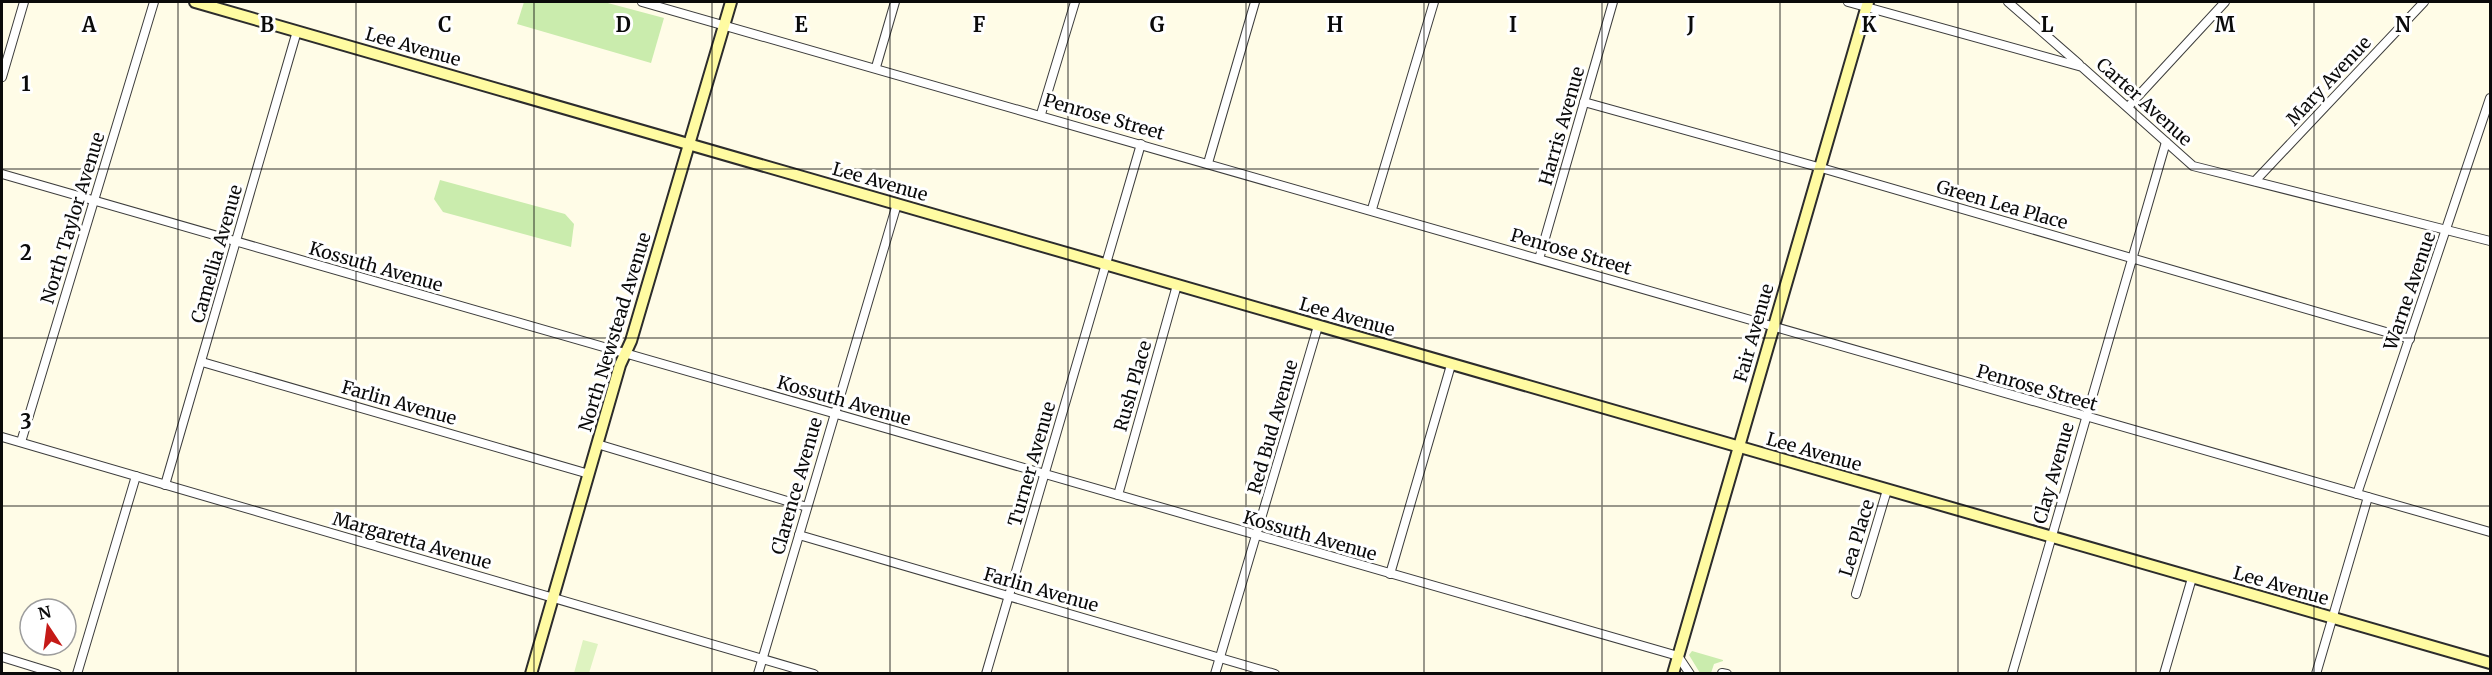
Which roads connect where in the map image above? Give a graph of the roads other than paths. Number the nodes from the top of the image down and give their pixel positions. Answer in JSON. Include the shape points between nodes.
{"nodes":[{"id":1,"x":24,"y":2,"type":"edge"},
{"id":2,"x":154,"y":2,"type":"edge"},
{"id":3,"x":195,"y":2,"type":"edge"},
{"id":4,"x":642,"y":2,"type":"edge"},
{"id":5,"x":731,"y":2,"type":"edge"},
{"id":6,"x":895,"y":2,"type":"edge"},
{"id":7,"x":1074,"y":2,"type":"edge"},
{"id":8,"x":1255,"y":2,"type":"edge"},
{"id":9,"x":1434,"y":2,"type":"edge"},
{"id":10,"x":1613,"y":2,"type":"edge"},
{"id":11,"x":1848,"y":2,"type":"edge"},
{"id":12,"x":2008,"y":2,"type":"edge"},
{"id":13,"x":2225,"y":2,"type":"edge"},
{"id":14,"x":2424,"y":2,"type":"edge"},
{"id":15,"x":1867,"y":4,"type":"edge"},
{"id":16,"x":725,"y":23,"type":"junction"},
{"id":17,"x":297,"y":31,"type":"junction"},
{"id":18,"x":2082,"y":67,"type":"junction"},
{"id":19,"x":876,"y":68,"type":"junction"},
{"id":20,"x":2,"y":77,"type":"edge"},
{"id":21,"x":2490,"y":98,"type":"edge"},
{"id":22,"x":1584,"y":102,"type":"junction"},
{"id":23,"x":2128,"y":106,"type":"junction"},
{"id":24,"x":1041,"y":114,"type":"junction"},
{"id":25,"x":2166,"y":142,"type":"junction"},
{"id":26,"x":690,"y":144,"type":"junction"},
{"id":27,"x":1141,"y":144,"type":"junction"},
{"id":28,"x":1208,"y":163,"type":"junction"},
{"id":29,"x":1820,"y":167,"type":"junction"},
{"id":30,"x":2,"y":174,"type":"edge"},
{"id":31,"x":2255,"y":181,"type":"junction"},
{"id":32,"x":93,"y":200,"type":"junction"},
{"id":33,"x":897,"y":204,"type":"junction"},
{"id":34,"x":1372,"y":209,"type":"junction"},
{"id":35,"x":2447,"y":230,"type":"junction"},
{"id":36,"x":2490,"y":241,"type":"edge"},
{"id":37,"x":236,"y":242,"type":"junction"},
{"id":38,"x":1539,"y":259,"type":"junction"},
{"id":39,"x":2132,"y":259,"type":"junction"},
{"id":40,"x":1106,"y":264,"type":"junction"},
{"id":41,"x":1177,"y":285,"type":"junction"},
{"id":42,"x":1773,"y":325,"type":"junction"},
{"id":43,"x":1318,"y":326,"type":"junction"},
{"id":44,"x":2410,"y":339,"type":"junction"},
{"id":45,"x":624,"y":354,"type":"junction"},
{"id":46,"x":202,"y":362,"type":"junction"},
{"id":47,"x":1451,"y":365,"type":"junction"},
{"id":48,"x":834,"y":414,"type":"junction"},
{"id":49,"x":2086,"y":418,"type":"junction"},
{"id":50,"x":2,"y":437,"type":"edge"},
{"id":51,"x":21,"y":442,"type":"junction"},
{"id":52,"x":597,"y":444,"type":"junction"},
{"id":53,"x":1738,"y":447,"type":"junction"},
{"id":54,"x":589,"y":474,"type":"junction"},
{"id":55,"x":1045,"y":475,"type":"junction"},
{"id":56,"x":136,"y":476,"type":"junction"},
{"id":57,"x":165,"y":484,"type":"junction"},
{"id":58,"x":1887,"y":490,"type":"junction"},
{"id":59,"x":2357,"y":494,"type":"junction"},
{"id":60,"x":1118,"y":495,"type":"junction"},
{"id":61,"x":2368,"y":497,"type":"junction"},
{"id":62,"x":807,"y":507,"type":"junction"},
{"id":63,"x":2489,"y":529,"type":"edge"},
{"id":64,"x":799,"y":535,"type":"junction"},
{"id":65,"x":1257,"y":537,"type":"junction"},
{"id":66,"x":2052,"y":538,"type":"junction"},
{"id":67,"x":1390,"y":574,"type":"junction"},
{"id":68,"x":2192,"y":578,"type":"junction"},
{"id":69,"x":1856,"y":594,"type":"dead end"},
{"id":70,"x":1009,"y":596,"type":"junction"},
{"id":71,"x":553,"y":598,"type":"junction"},
{"id":72,"x":2333,"y":618,"type":"junction"},
{"id":73,"x":1678,"y":656,"type":"junction"},
{"id":74,"x":2,"y":657,"type":"edge"},
{"id":75,"x":1220,"y":658,"type":"junction"},
{"id":76,"x":763,"y":659,"type":"junction"},
{"id":77,"x":2490,"y":663,"type":"edge"},
{"id":78,"x":1722,"y":673,"type":"edge"},
{"id":79,"x":57,"y":674,"type":"edge"},
{"id":80,"x":77,"y":674,"type":"edge"},
{"id":81,"x":531,"y":674,"type":"edge"},
{"id":82,"x":758,"y":674,"type":"edge"},
{"id":83,"x":814,"y":674,"type":"edge"},
{"id":84,"x":986,"y":674,"type":"edge"},
{"id":85,"x":1215,"y":674,"type":"edge"},
{"id":86,"x":1275,"y":674,"type":"edge"},
{"id":87,"x":1673,"y":674,"type":"edge"},
{"id":88,"x":1690,"y":674,"type":"edge"},
{"id":89,"x":1727,"y":674,"type":"edge"},
{"id":90,"x":2012,"y":674,"type":"edge"},
{"id":91,"x":2164,"y":674,"type":"edge"},
{"id":92,"x":2316,"y":674,"type":"edge"}],
"edges":[{"from":1,"to":20,"type":"street"},
{"from":2,"to":32,"type":"street","name":"North Taylor Avenue"},
{"from":3,"to":17,"type":"street","name":"Lee Avenue"},
{"from":4,"to":16,"type":"street","name":"Penrose Street"},
{"from":5,"to":16,"type":"street","name":"North Newstead Avenue"},
{"from":6,"to":19,"type":"street"},
{"from":7,"to":24,"type":"street"},
{"from":8,"to":28,"type":"street"},
{"from":9,"to":34,"type":"street"},
{"from":10,"to":22,"type":"street","name":"Harris Avenue"},
{"from":11,"to":15,"type":"street","name":"Carter Avenue"},
{"from":12,"to":18,"type":"street"},
{"from":13,"to":23,"type":"street"},
{"from":14,"to":31,"type":"street","name":"Mary Avenue"},
{"from":15,"to":18,"type":"street","name":"Carter Avenue"},
{"from":15,"to":29,"type":"street","name":"Fair Avenue"},
{"from":16,"to":19,"type":"street","name":"Penrose Street"},
{"from":16,"to":26,"type":"street","name":"North Newstead Avenue"},
{"from":17,"to":26,"type":"street","name":"Lee Avenue"},
{"from":17,"to":37,"type":"street","name":"Camellia Avenue"},
{"from":18,"to":23,"type":"street","name":"Carter Avenue"},
{"from":19,"to":24,"type":"street","name":"Penrose Street"},
{"from":21,"to":35,"type":"street","name":"Warne Avenue"},
{"from":22,"to":29,"type":"street","name":"Green Lea Place"},
{"from":22,"to":38,"type":"street","name":"Harris Avenue"},
{"from":23,"to":25,"type":"street","name":"Carter Avenue"},
{"from":24,"to":27,"type":"street","name":"Penrose Street"},
{"from":25,"to":31,"type":"street","name":"Carter Avenue","via":[[2193,166]]},
{"from":25,"to":39,"type":"street","name":"Clay Avenue"},
{"from":26,"to":33,"type":"street","name":"Lee Avenue"},
{"from":26,"to":45,"type":"street","name":"North Newstead Avenue"},
{"from":27,"to":28,"type":"street","name":"Penrose Street"},
{"from":27,"to":40,"type":"street","name":"Turner Avenue"},
{"from":28,"to":34,"type":"street","name":"Penrose Street"},
{"from":29,"to":39,"type":"street","name":"Green Lea Place"},
{"from":29,"to":42,"type":"street","name":"Fair Avenue"},
{"from":30,"to":32,"type":"street","name":"Kossuth Avenue"},
{"from":31,"to":35,"type":"street","name":"Carter Avenue"},
{"from":32,"to":37,"type":"street","name":"Kossuth Avenue"},
{"from":32,"to":51,"type":"street","name":"North Taylor Avenue"},
{"from":33,"to":40,"type":"street","name":"Lee Avenue"},
{"from":33,"to":48,"type":"street","name":"Clarence Avenue"},
{"from":34,"to":38,"type":"street","name":"Penrose Street"},
{"from":35,"to":36,"type":"street","name":"Carter Avenue"},
{"from":35,"to":44,"type":"street","name":"Warne Avenue"},
{"from":37,"to":45,"type":"street","name":"Kossuth Avenue"},
{"from":37,"to":46,"type":"street","name":"Camellia Avenue"},
{"from":38,"to":42,"type":"street","name":"Penrose Street"},
{"from":39,"to":44,"type":"street","name":"Green Lea Place"},
{"from":39,"to":49,"type":"street","name":"Clay Avenue"},
{"from":40,"to":41,"type":"street","name":"Lee Avenue"},
{"from":40,"to":55,"type":"street","name":"Turner Avenue"},
{"from":41,"to":43,"type":"street","name":"Lee Avenue"},
{"from":41,"to":60,"type":"street","name":"Rush Place"},
{"from":42,"to":49,"type":"street","name":"Penrose Street"},
{"from":42,"to":53,"type":"street","name":"Fair Avenue"},
{"from":43,"to":47,"type":"street","name":"Lee Avenue"},
{"from":43,"to":65,"type":"street","name":"Red Bud Avenue"},
{"from":44,"to":59,"type":"street","name":"Warne Avenue"},
{"from":45,"to":48,"type":"street","name":"Kossuth Avenue"},
{"from":45,"to":52,"type":"street","name":"North Newstead Avenue"},
{"from":46,"to":54,"type":"street","name":"Farlin Avenue"},
{"from":46,"to":57,"type":"street","name":"Camellia Avenue"},
{"from":47,"to":53,"type":"street","name":"Lee Avenue"},
{"from":47,"to":67,"type":"street"},
{"from":48,"to":55,"type":"street","name":"Kossuth Avenue"},
{"from":48,"to":62,"type":"street","name":"Clarence Avenue"},
{"from":49,"to":59,"type":"street","name":"Penrose Street"},
{"from":49,"to":66,"type":"street","name":"Clay Avenue"},
{"from":50,"to":51,"type":"street","name":"Margaretta Avenue"},
{"from":51,"to":56,"type":"street","name":"Margaretta Avenue"},
{"from":52,"to":54,"type":"street","name":"North Newstead Avenue"},
{"from":52,"to":62,"type":"street"},
{"from":53,"to":58,"type":"street","name":"Lee Avenue"},
{"from":53,"to":73,"type":"street","name":"Fair Avenue"},
{"from":54,"to":71,"type":"street","name":"North Newstead Avenue"},
{"from":55,"to":60,"type":"street","name":"Kossuth Avenue"},
{"from":55,"to":70,"type":"street","name":"Turner Avenue"},
{"from":56,"to":57,"type":"street","name":"Margaretta Avenue"},
{"from":56,"to":80,"type":"street"},
{"from":57,"to":71,"type":"street","name":"Margaretta Avenue"},
{"from":58,"to":66,"type":"street","name":"Lee Avenue"},
{"from":58,"to":69,"type":"street","name":"Lea Place"},
{"from":59,"to":61,"type":"street","name":"Penrose Street"},
{"from":60,"to":65,"type":"street","name":"Kossuth Avenue"},
{"from":61,"to":63,"type":"street","name":"Penrose Street"},
{"from":61,"to":72,"type":"street"},
{"from":62,"to":64,"type":"street","name":"Clarence Avenue"},
{"from":64,"to":70,"type":"street","name":"Farlin Avenue"},
{"from":64,"to":76,"type":"street","name":"Clarence Avenue"},
{"from":65,"to":67,"type":"street","name":"Kossuth Avenue"},
{"from":65,"to":75,"type":"street","name":"Red Bud Avenue"},
{"from":66,"to":68,"type":"street","name":"Lee Avenue"},
{"from":66,"to":90,"type":"street","name":"Clay Avenue"},
{"from":67,"to":73,"type":"street","name":"Kossuth Avenue"},
{"from":68,"to":72,"type":"street","name":"Lee Avenue"},
{"from":68,"to":91,"type":"street"},
{"from":70,"to":75,"type":"street","name":"Farlin Avenue"},
{"from":70,"to":84,"type":"street","name":"Turner Avenue"},
{"from":71,"to":76,"type":"street","name":"Margaretta Avenue"},
{"from":71,"to":81,"type":"street","name":"North Newstead Avenue"},
{"from":72,"to":77,"type":"street","name":"Lee Avenue"},
{"from":72,"to":92,"type":"street"},
{"from":73,"to":87,"type":"street","name":"Fair Avenue"},
{"from":73,"to":88,"type":"street"},
{"from":74,"to":79,"type":"street"},
{"from":75,"to":85,"type":"street","name":"Red Bud Avenue"},
{"from":75,"to":86,"type":"street","name":"Farlin Avenue"},
{"from":76,"to":82,"type":"street","name":"Clarence Avenue"},
{"from":76,"to":83,"type":"street","name":"Margaretta Avenue"},
{"from":78,"to":89,"type":"street"}]}
